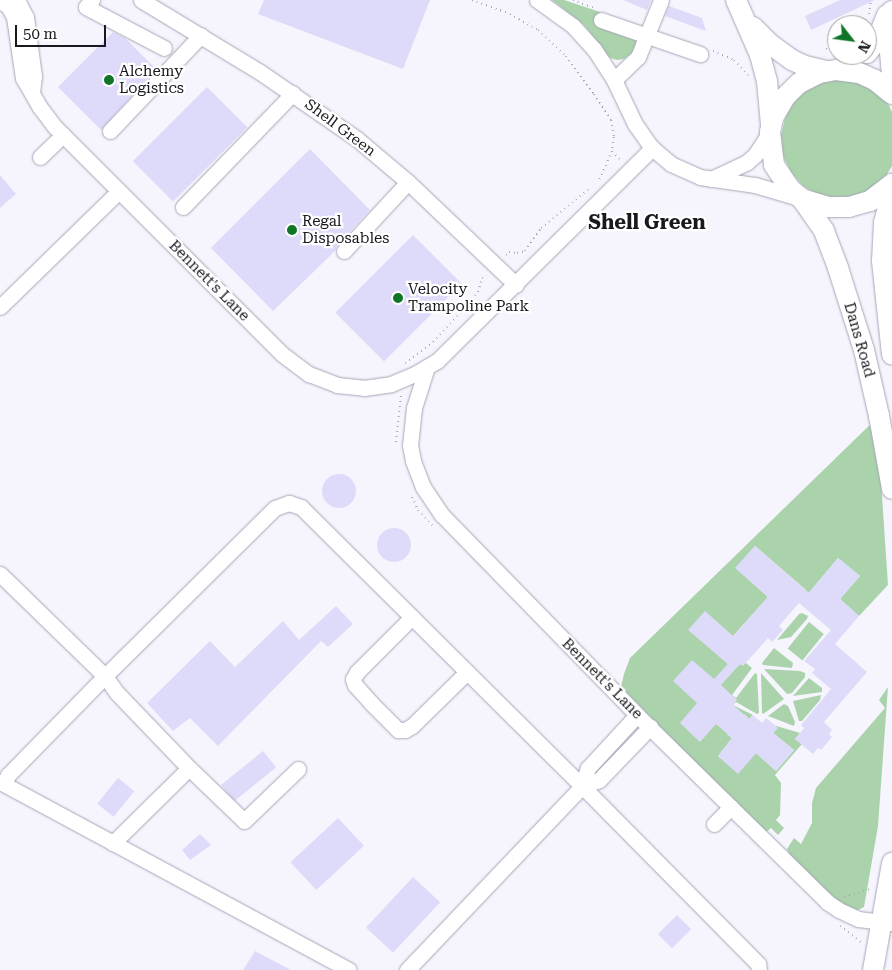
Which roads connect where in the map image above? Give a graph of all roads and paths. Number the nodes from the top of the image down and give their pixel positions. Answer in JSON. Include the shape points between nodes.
{"nodes":[{"id":1,"x":92,"y":0,"type":"edge"},
{"id":2,"x":141,"y":0,"type":"edge"},
{"id":3,"x":472,"y":0,"type":"edge"},
{"id":4,"x":537,"y":0,"type":"edge"},
{"id":5,"x":573,"y":0,"type":"edge"},
{"id":6,"x":660,"y":0,"type":"edge"},
{"id":7,"x":892,"y":0,"type":"edge"},
{"id":8,"x":9,"y":2,"type":"edge"},
{"id":9,"x":740,"y":8,"type":"edge"},
{"id":10,"x":892,"y":11,"type":"edge"},
{"id":11,"x":601,"y":20,"type":"joint"},
{"id":12,"x":200,"y":35,"type":"junction"},
{"id":13,"x":647,"y":36,"type":"junction"},
{"id":14,"x":877,"y":40,"type":"edge"},
{"id":15,"x":164,"y":48,"type":"dead end"},
{"id":16,"x":700,"y":54,"type":"joint"},
{"id":17,"x":844,"y":65,"type":"edge"},
{"id":18,"x":832,"y":71,"type":"junction"},
{"id":19,"x":892,"y":74,"type":"edge"},
{"id":20,"x":614,"y":80,"type":"junction"},
{"id":21,"x":752,"y":80,"type":"dead end"},
{"id":22,"x":293,"y":93,"type":"junction"},
{"id":23,"x":892,"y":94,"type":"edge"},
{"id":24,"x":771,"y":130,"type":"junction"},
{"id":25,"x":110,"y":131,"type":"dead end"},
{"id":26,"x":63,"y":135,"type":"junction"},
{"id":27,"x":652,"y":148,"type":"junction"},
{"id":28,"x":40,"y":157,"type":"dead end"},
{"id":29,"x":711,"y":179,"type":"junction"},
{"id":30,"x":408,"y":182,"type":"junction"},
{"id":31,"x":892,"y":184,"type":"edge"},
{"id":32,"x":119,"y":191,"type":"junction"},
{"id":33,"x":892,"y":191,"type":"edge"},
{"id":34,"x":802,"y":199,"type":"junction"},
{"id":35,"x":184,"y":207,"type":"dead end"},
{"id":36,"x":344,"y":251,"type":"dead end"},
{"id":37,"x":509,"y":252,"type":"dead end"},
{"id":38,"x":482,"y":278,"type":"dead end"},
{"id":39,"x":516,"y":285,"type":"junction"},
{"id":40,"x":0,"y":307,"type":"edge"},
{"id":41,"x":892,"y":354,"type":"edge"},
{"id":42,"x":405,"y":362,"type":"dead end"},
{"id":43,"x":427,"y":367,"type":"junction"},
{"id":44,"x":892,"y":489,"type":"edge"},
{"id":45,"x":0,"y":574,"type":"edge"},
{"id":46,"x":412,"y":617,"type":"junction"},
{"id":47,"x":467,"y":672,"type":"junction"},
{"id":48,"x":105,"y":676,"type":"junction"},
{"id":49,"x":637,"y":715,"type":"junction"},
{"id":50,"x":650,"y":727,"type":"junction"},
{"id":51,"x":189,"y":768,"type":"junction"},
{"id":52,"x":298,"y":769,"type":"dead end"},
{"id":53,"x":2,"y":783,"type":"edge"},
{"id":54,"x":582,"y":786,"type":"junction"},
{"id":55,"x":731,"y":807,"type":"junction"},
{"id":56,"x":714,"y":824,"type":"dead end"},
{"id":57,"x":113,"y":843,"type":"junction"},
{"id":58,"x":892,"y":863,"type":"edge"},
{"id":59,"x":872,"y":889,"type":"dead end"},
{"id":60,"x":839,"y":898,"type":"dead end"},
{"id":61,"x":887,"y":922,"type":"edge"},
{"id":62,"x":349,"y":970,"type":"edge"},
{"id":63,"x":407,"y":970,"type":"edge"},
{"id":64,"x":759,"y":970,"type":"edge"},
{"id":65,"x":873,"y":970,"type":"edge"}],
"edges":[{"from":1,"to":15,"type":"street","via":[[86,7]]},
{"from":2,"to":12,"type":"street","name":"Shell Green"},
{"from":3,"to":37,"type":"path","via":[[526,22],[548,38],[577,71],[614,130],[612,151],[597,183],[542,228],[526,250]]},
{"from":4,"to":20,"type":"street","via":[[584,37]]},
{"from":5,"to":11,"type":"path","via":[[604,11]]},
{"from":6,"to":13,"type":"street"},
{"from":7,"to":14,"type":"main road"},
{"from":8,"to":26,"type":"street","name":"Bennett's Lane","via":[[26,61],[23,78],[48,118]]},
{"from":9,"to":18,"type":"main road","via":[[760,35],[786,56],[805,66]]},
{"from":9,"to":24,"type":"main road","name":"Dans Road","via":[[760,55]]},
{"from":10,"to":19,"type":"main road"},
{"from":11,"to":13,"type":"street"},
{"from":12,"to":22,"type":"street","name":"Shell Green"},
{"from":12,"to":25,"type":"street"},
{"from":13,"to":16,"type":"street"},
{"from":13,"to":20,"type":"street","via":[[638,57]]},
{"from":16,"to":21,"type":"path","via":[[709,49],[734,60]]},
{"from":17,"to":18,"type":"main road"},
{"from":18,"to":23,"type":"main road","via":[[850,71],[867,76]]},
{"from":18,"to":24,"type":"main road","via":[[808,78],[792,89],[780,104]]},
{"from":20,"to":27,"type":"street","via":[[635,124]]},
{"from":22,"to":30,"type":"street","name":"Shell Green","via":[[357,139]]},
{"from":22,"to":35,"type":"street"},
{"from":24,"to":29,"type":"street","via":[[747,162]]},
{"from":24,"to":34,"type":"main road","name":"Dans Road","via":[[774,165],[790,189]]},
{"from":26,"to":28,"type":"street"},
{"from":26,"to":32,"type":"street","name":"Bennett's Lane"},
{"from":27,"to":29,"type":"street","via":[[679,169]]},
{"from":27,"to":39,"type":"street","name":"Bennett's Lane"},
{"from":29,"to":34,"type":"street","via":[[755,185]]},
{"from":30,"to":36,"type":"street"},
{"from":30,"to":39,"type":"street","name":"Shell Green"},
{"from":31,"to":34,"type":"main road","via":[[870,201],[849,207],[828,207]]},
{"from":32,"to":40,"type":"street"},
{"from":32,"to":43,"type":"street","name":"Bennett's Lane","via":[[282,354],[309,374],[337,385],[364,388],[391,384]]},
{"from":33,"to":41,"type":"main road","name":"Dans Road","via":[[884,223],[882,261]]},
{"from":34,"to":44,"type":"main road","name":"Dans Road","via":[[824,231],[855,323],[879,416]]},
{"from":38,"to":42,"type":"path","via":[[478,292],[456,317],[427,347]]},
{"from":39,"to":43,"type":"street","name":"Bennett's Lane","via":[[448,353]]},
{"from":43,"to":49,"type":"street","name":"Bennett's Lane","via":[[414,408],[410,445],[417,473],[432,502]]},
{"from":45,"to":48,"type":"street"},
{"from":46,"to":47,"type":"street"},
{"from":46,"to":47,"type":"street","via":[[353,679],[372,704],[398,730],[405,730]]},
{"from":46,"to":48,"type":"street","via":[[301,507],[289,503],[275,508]]},
{"from":47,"to":54,"type":"street"},
{"from":48,"to":51,"type":"street"},
{"from":48,"to":53,"type":"street"},
{"from":49,"to":50,"type":"street","name":"Bennett's Lane"},
{"from":49,"to":54,"type":"street","via":[[588,768]]},
{"from":50,"to":54,"type":"street","via":[[599,780]]},
{"from":50,"to":55,"type":"street","name":"Bennett's Lane"},
{"from":51,"to":52,"type":"street","via":[[244,822]]},
{"from":51,"to":57,"type":"street"},
{"from":53,"to":57,"type":"street"},
{"from":54,"to":63,"type":"street"},
{"from":54,"to":64,"type":"street","via":[[758,964]]},
{"from":55,"to":56,"type":"street"},
{"from":55,"to":61,"type":"street","name":"Bennett's Lane","via":[[834,907],[858,919]]},
{"from":57,"to":62,"type":"street"},
{"from":58,"to":61,"type":"main road"},
{"from":59,"to":60,"type":"path"},
{"from":61,"to":65,"type":"main road"}]}
